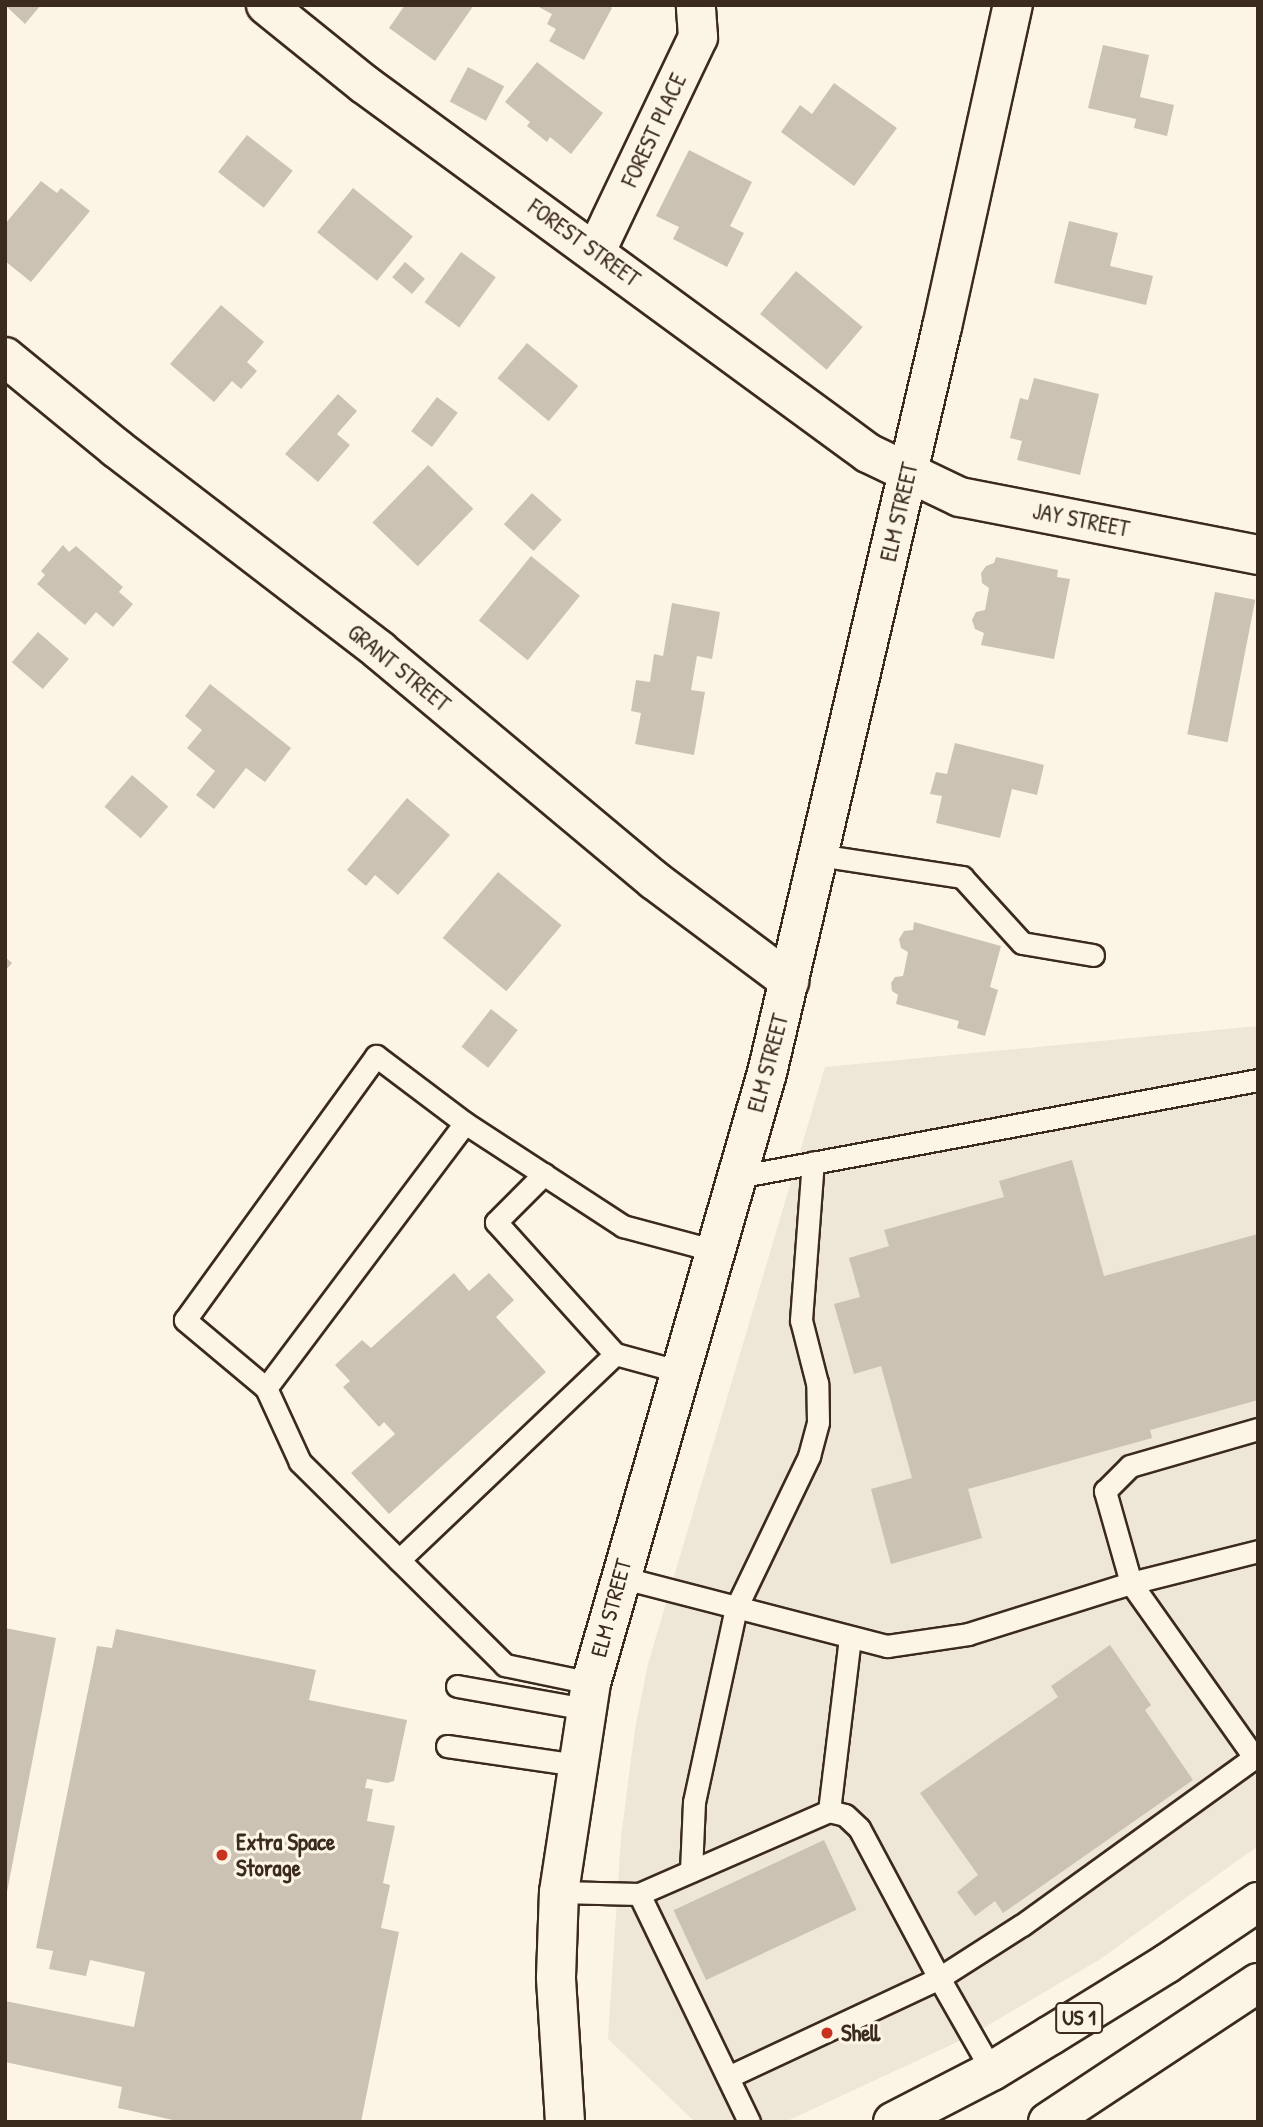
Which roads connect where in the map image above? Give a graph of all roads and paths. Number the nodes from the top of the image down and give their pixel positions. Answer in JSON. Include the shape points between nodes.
{"nodes":[{"id":1,"x":266,"y":5,"type":"edge"},
{"id":2,"x":696,"y":5,"type":"edge"},
{"id":3,"x":1013,"y":5,"type":"edge"},
{"id":4,"x":596,"y":251,"type":"junction"},
{"id":5,"x":5,"y":357,"type":"edge"},
{"id":6,"x":908,"y":472,"type":"junction"},
{"id":7,"x":1258,"y":555,"type":"edge"},
{"id":8,"x":818,"y":855,"type":"junction"},
{"id":9,"x":1093,"y":955,"type":"dead end"},
{"id":10,"x":789,"y":981,"type":"junction"},
{"id":11,"x":1258,"y":1080,"type":"edge"},
{"id":12,"x":465,"y":1123,"type":"junction"},
{"id":13,"x":813,"y":1162,"type":"junction"},
{"id":14,"x":544,"y":1174,"type":"junction"},
{"id":15,"x":737,"y":1177,"type":"junction"},
{"id":16,"x":716,"y":1251,"type":"junction"},
{"id":17,"x":615,"y":1354,"type":"junction"},
{"id":18,"x":681,"y":1372,"type":"junction"},
{"id":19,"x":266,"y":1388,"type":"junction"},
{"id":20,"x":1258,"y":1429,"type":"edge"},
{"id":21,"x":1258,"y":1551,"type":"edge"},
{"id":22,"x":398,"y":1560,"type":"junction"},
{"id":23,"x":620,"y":1577,"type":"junction"},
{"id":24,"x":1130,"y":1583,"type":"junction"},
{"id":25,"x":736,"y":1608,"type":"junction"},
{"id":26,"x":850,"y":1638,"type":"junction"},
{"id":27,"x":457,"y":1686,"type":"dead end"},
{"id":28,"x":588,"y":1696,"type":"junction"},
{"id":29,"x":447,"y":1746,"type":"dead end"},
{"id":30,"x":1256,"y":1756,"type":"edge"},
{"id":31,"x":577,"y":1765,"type":"junction"},
{"id":32,"x":829,"y":1811,"type":"junction"},
{"id":33,"x":691,"y":1871,"type":"junction"},
{"id":34,"x":559,"y":1892,"type":"junction"},
{"id":35,"x":639,"y":1894,"type":"junction"},
{"id":36,"x":1258,"y":1902,"type":"edge"},
{"id":37,"x":939,"y":1978,"type":"junction"},
{"id":38,"x":1258,"y":1983,"type":"edge"},
{"id":39,"x":992,"y":2071,"type":"junction"},
{"id":40,"x":728,"y":2077,"type":"junction"},
{"id":41,"x":565,"y":2122,"type":"edge"},
{"id":42,"x":749,"y":2122,"type":"edge"},
{"id":43,"x":893,"y":2122,"type":"edge"},
{"id":44,"x":1048,"y":2122,"type":"edge"}],
"edges":[{"from":1,"to":4,"type":"main road","name":"FOREST STREET","via":[[364,84]]},
{"from":2,"to":4,"type":"main road","name":"FOREST PLACE","via":[[698,37]]},
{"from":3,"to":6,"type":"main road","name":"ELM STREET"},
{"from":4,"to":6,"type":"main road","name":"FOREST STREET","via":[[869,453]]},
{"from":5,"to":10,"type":"main road","name":"GRANT STREET","via":[[379,650],[654,880]]},
{"from":6,"to":7,"type":"main road","name":"JAY STREET","via":[[960,497]]},
{"from":6,"to":8,"type":"main road","name":"ELM STREET"},
{"from":8,"to":9,"type":"lane","via":[[962,877],[1022,943]]},
{"from":8,"to":10,"type":"main road","name":"ELM STREET"},
{"from":10,"to":15,"type":"main road","name":"ELM STREET"},
{"from":11,"to":13,"type":"lane"},
{"from":12,"to":14,"type":"lane"},
{"from":12,"to":19,"type":"lane"},
{"from":12,"to":19,"type":"lane","via":[[376,1056],[185,1321]]},
{"from":13,"to":15,"type":"lane"},
{"from":13,"to":25,"type":"lane","via":[[801,1320],[817,1383],[818,1422],[809,1456]]},
{"from":14,"to":16,"type":"lane","via":[[623,1226]]},
{"from":14,"to":17,"type":"lane","via":[[495,1222]]},
{"from":15,"to":16,"type":"main road","name":"ELM STREET"},
{"from":16,"to":18,"type":"main road","name":"ELM STREET"},
{"from":17,"to":18,"type":"lane"},
{"from":17,"to":22,"type":"lane"},
{"from":18,"to":23,"type":"main road","name":"ELM STREET"},
{"from":19,"to":22,"type":"lane","via":[[300,1462]]},
{"from":20,"to":24,"type":"lane","via":[[1130,1466],[1105,1491]]},
{"from":21,"to":24,"type":"lane"},
{"from":22,"to":28,"type":"lane","via":[[505,1665]]},
{"from":23,"to":25,"type":"lane"},
{"from":23,"to":28,"type":"main road","name":"ELM STREET"},
{"from":24,"to":26,"type":"lane","via":[[968,1634],[887,1646]]},
{"from":24,"to":30,"type":"lane"},
{"from":25,"to":26,"type":"lane"},
{"from":25,"to":33,"type":"lane","via":[[694,1802]]},
{"from":26,"to":32,"type":"lane"},
{"from":27,"to":28,"type":"lane"},
{"from":28,"to":31,"type":"main road","name":"ELM STREET"},
{"from":29,"to":31,"type":"lane"},
{"from":30,"to":37,"type":"lane","via":[[1022,1925]]},
{"from":31,"to":34,"type":"main road","name":"ELM STREET"},
{"from":32,"to":33,"type":"lane"},
{"from":32,"to":37,"type":"lane","via":[[845,1815],[859,1828]]},
{"from":33,"to":35,"type":"lane"},
{"from":34,"to":35,"type":"lane"},
{"from":34,"to":41,"type":"main road","name":"ELM STREET","via":[[556,1977]]},
{"from":35,"to":40,"type":"lane"},
{"from":36,"to":39,"type":"main road","number":"US 1"},
{"from":37,"to":39,"type":"lane"},
{"from":37,"to":40,"type":"lane"},
{"from":38,"to":44,"type":"main road"},
{"from":39,"to":43,"type":"main road","number":"US 1"},
{"from":40,"to":42,"type":"lane"}]}
